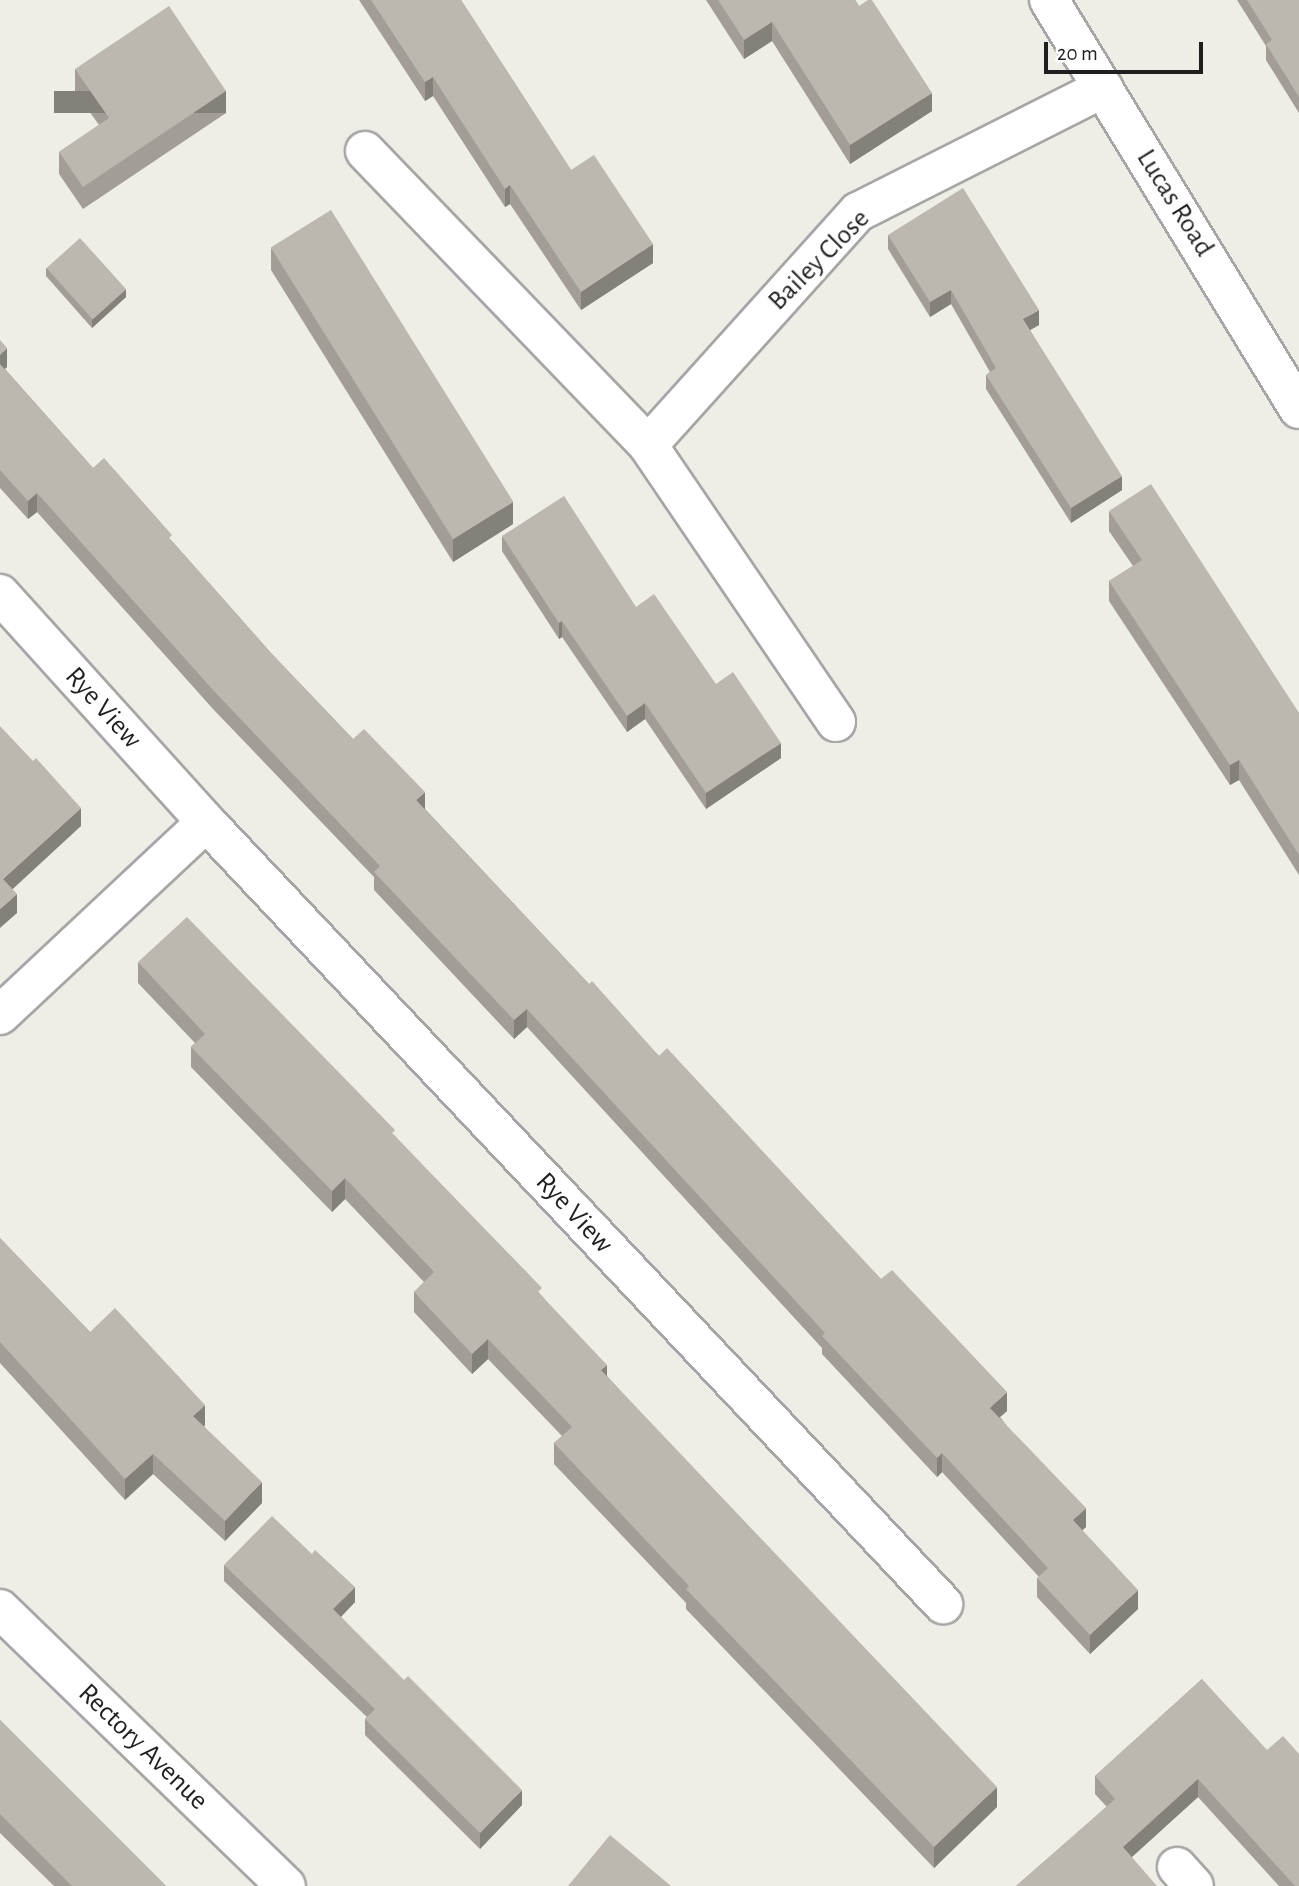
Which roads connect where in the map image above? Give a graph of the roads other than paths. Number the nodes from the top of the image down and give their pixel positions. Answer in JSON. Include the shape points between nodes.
{"nodes":[{"id":1,"x":1049,"y":0,"type":"edge"},
{"id":2,"x":1104,"y":88,"type":"junction"},
{"id":3,"x":365,"y":151,"type":"dead end"},
{"id":4,"x":1299,"y":409,"type":"edge"},
{"id":5,"x":648,"y":445,"type":"junction"},
{"id":6,"x":0,"y":594,"type":"edge"},
{"id":7,"x":836,"y":722,"type":"dead end"},
{"id":8,"x":206,"y":822,"type":"junction"},
{"id":9,"x":0,"y":1015,"type":"edge"},
{"id":10,"x":943,"y":1604,"type":"dead end"},
{"id":11,"x":0,"y":1609,"type":"edge"},
{"id":12,"x":286,"y":1886,"type":"edge"}],
"edges":[{"from":1,"to":2,"type":"street","name":"Lucas Road"},
{"from":2,"to":4,"type":"street","name":"Lucas Road"},
{"from":2,"to":5,"type":"street","name":"Bailey Close","via":[[858,212]]},
{"from":3,"to":5,"type":"street"},
{"from":5,"to":7,"type":"street"},
{"from":6,"to":8,"type":"street","name":"Rye View"},
{"from":8,"to":9,"type":"street"},
{"from":8,"to":10,"type":"street","name":"Rye View"},
{"from":11,"to":12,"type":"street","name":"Rectory Avenue"}]}
